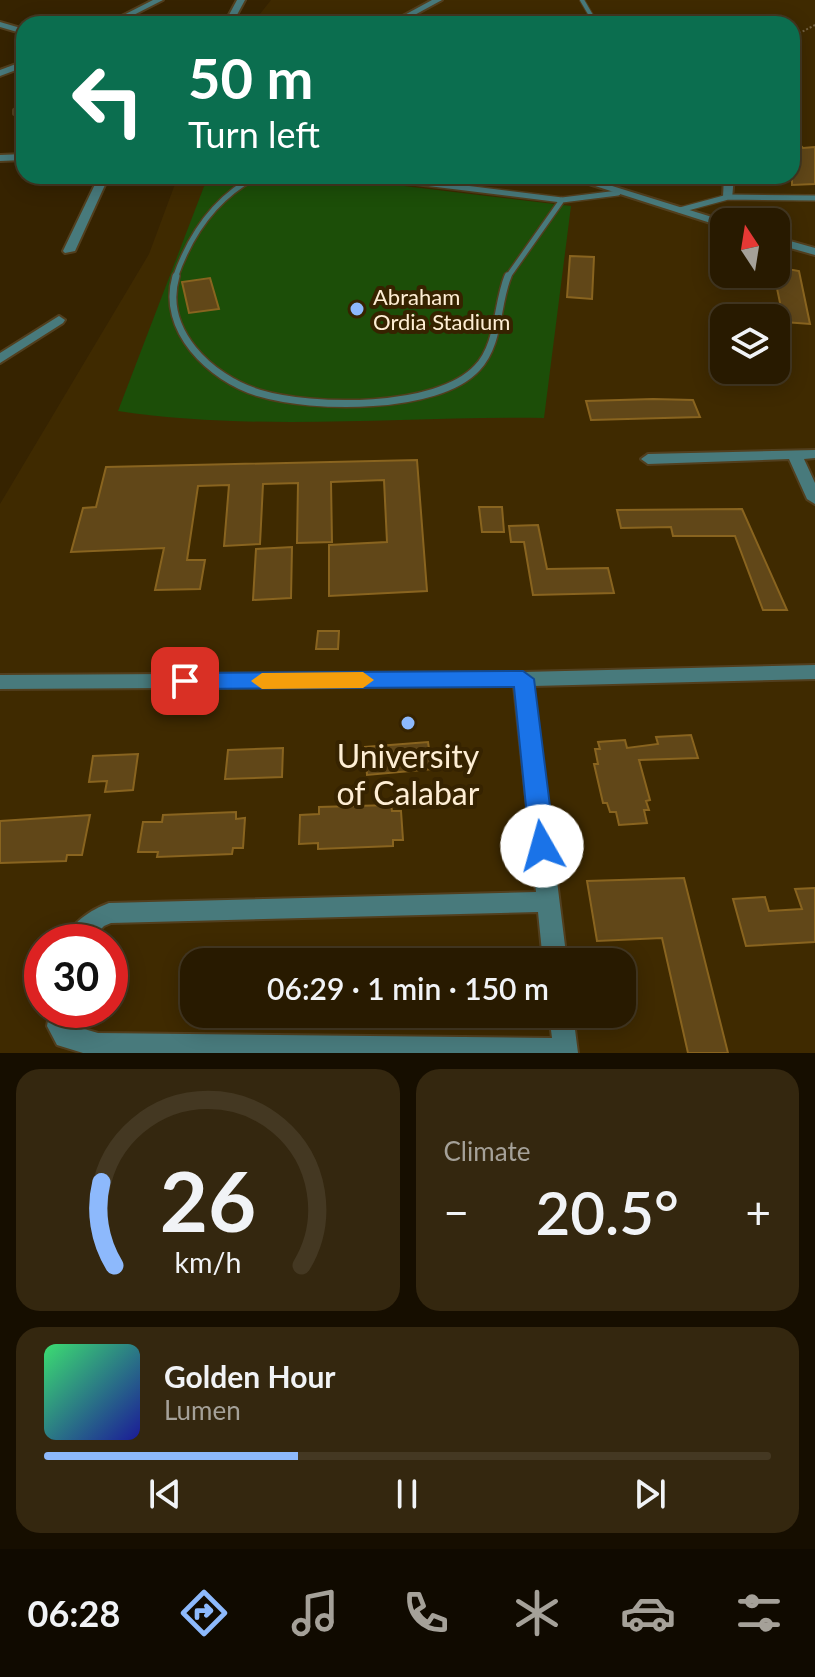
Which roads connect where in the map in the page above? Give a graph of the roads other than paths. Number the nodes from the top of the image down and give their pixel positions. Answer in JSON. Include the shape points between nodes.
{"nodes":[{"id":1,"x":159,"y":0,"type":"edge"},
{"id":2,"x":438,"y":0,"type":"edge"},
{"id":3,"x":126,"y":16,"type":"edge"},
{"id":4,"x":407,"y":16,"type":"edge"},
{"id":5,"x":100,"y":184,"type":"edge"},
{"id":6,"x":239,"y":184,"type":"edge"},
{"id":7,"x":432,"y":184,"type":"edge"},
{"id":8,"x":592,"y":184,"type":"edge"},
{"id":9,"x":729,"y":184,"type":"edge"},
{"id":10,"x":618,"y":193,"type":"junction"},
{"id":11,"x":728,"y":197,"type":"junction"},
{"id":12,"x":815,"y":198,"type":"edge"},
{"id":13,"x":562,"y":200,"type":"junction"},
{"id":14,"x":680,"y":210,"type":"junction"},
{"id":15,"x":710,"y":220,"type":"edge"},
{"id":16,"x":790,"y":244,"type":"edge"},
{"id":17,"x":69,"y":251,"type":"dead end"},
{"id":18,"x":815,"y":252,"type":"edge"},
{"id":19,"x":59,"y":320,"type":"dead end"},
{"id":20,"x":0,"y":359,"type":"edge"},
{"id":21,"x":794,"y":454,"type":"junction"},
{"id":22,"x":815,"y":454,"type":"edge"},
{"id":23,"x":648,"y":459,"type":"dead end"},
{"id":24,"x":815,"y":499,"type":"edge"},
{"id":25,"x":815,"y":672,"type":"edge"},
{"id":26,"x":523,"y":679,"type":"junction"},
{"id":27,"x":0,"y":682,"type":"edge"},
{"id":28,"x":549,"y":902,"type":"junction"},
{"id":29,"x":91,"y":924,"type":"edge"},
{"id":30,"x":554,"y":948,"type":"edge"},
{"id":31,"x":60,"y":1028,"type":"edge"},
{"id":32,"x":563,"y":1028,"type":"edge"},
{"id":33,"x":566,"y":1052,"type":"edge"}],
"edges":[{"from":1,"to":3,"type":"street"},
{"from":2,"to":4,"type":"street"},
{"from":5,"to":17,"type":"street"},
{"from":6,"to":13,"type":"lane","via":[[205,218],[175,277],[171,302],[176,324],[226,378],[259,393],[357,403],[444,390],[472,373],[488,356],[507,278]]},
{"from":7,"to":13,"type":"lane"},
{"from":8,"to":10,"type":"street"},
{"from":9,"to":11,"type":"street"},
{"from":10,"to":13,"type":"lane"},
{"from":10,"to":14,"type":"street"},
{"from":11,"to":12,"type":"lane"},
{"from":11,"to":14,"type":"lane"},
{"from":14,"to":15,"type":"street"},
{"from":16,"to":18,"type":"street"},
{"from":19,"to":20,"type":"street"},
{"from":21,"to":22,"type":"street"},
{"from":21,"to":23,"type":"street"},
{"from":21,"to":24,"type":"street"},
{"from":25,"to":26,"type":"street"},
{"from":26,"to":27,"type":"street"},
{"from":26,"to":28,"type":"street"},
{"from":28,"to":29,"type":"street","via":[[109,913]]},
{"from":28,"to":30,"type":"street"},
{"from":31,"to":33,"type":"street","via":[[66,1036],[98,1045]]},
{"from":32,"to":33,"type":"street"}]}
